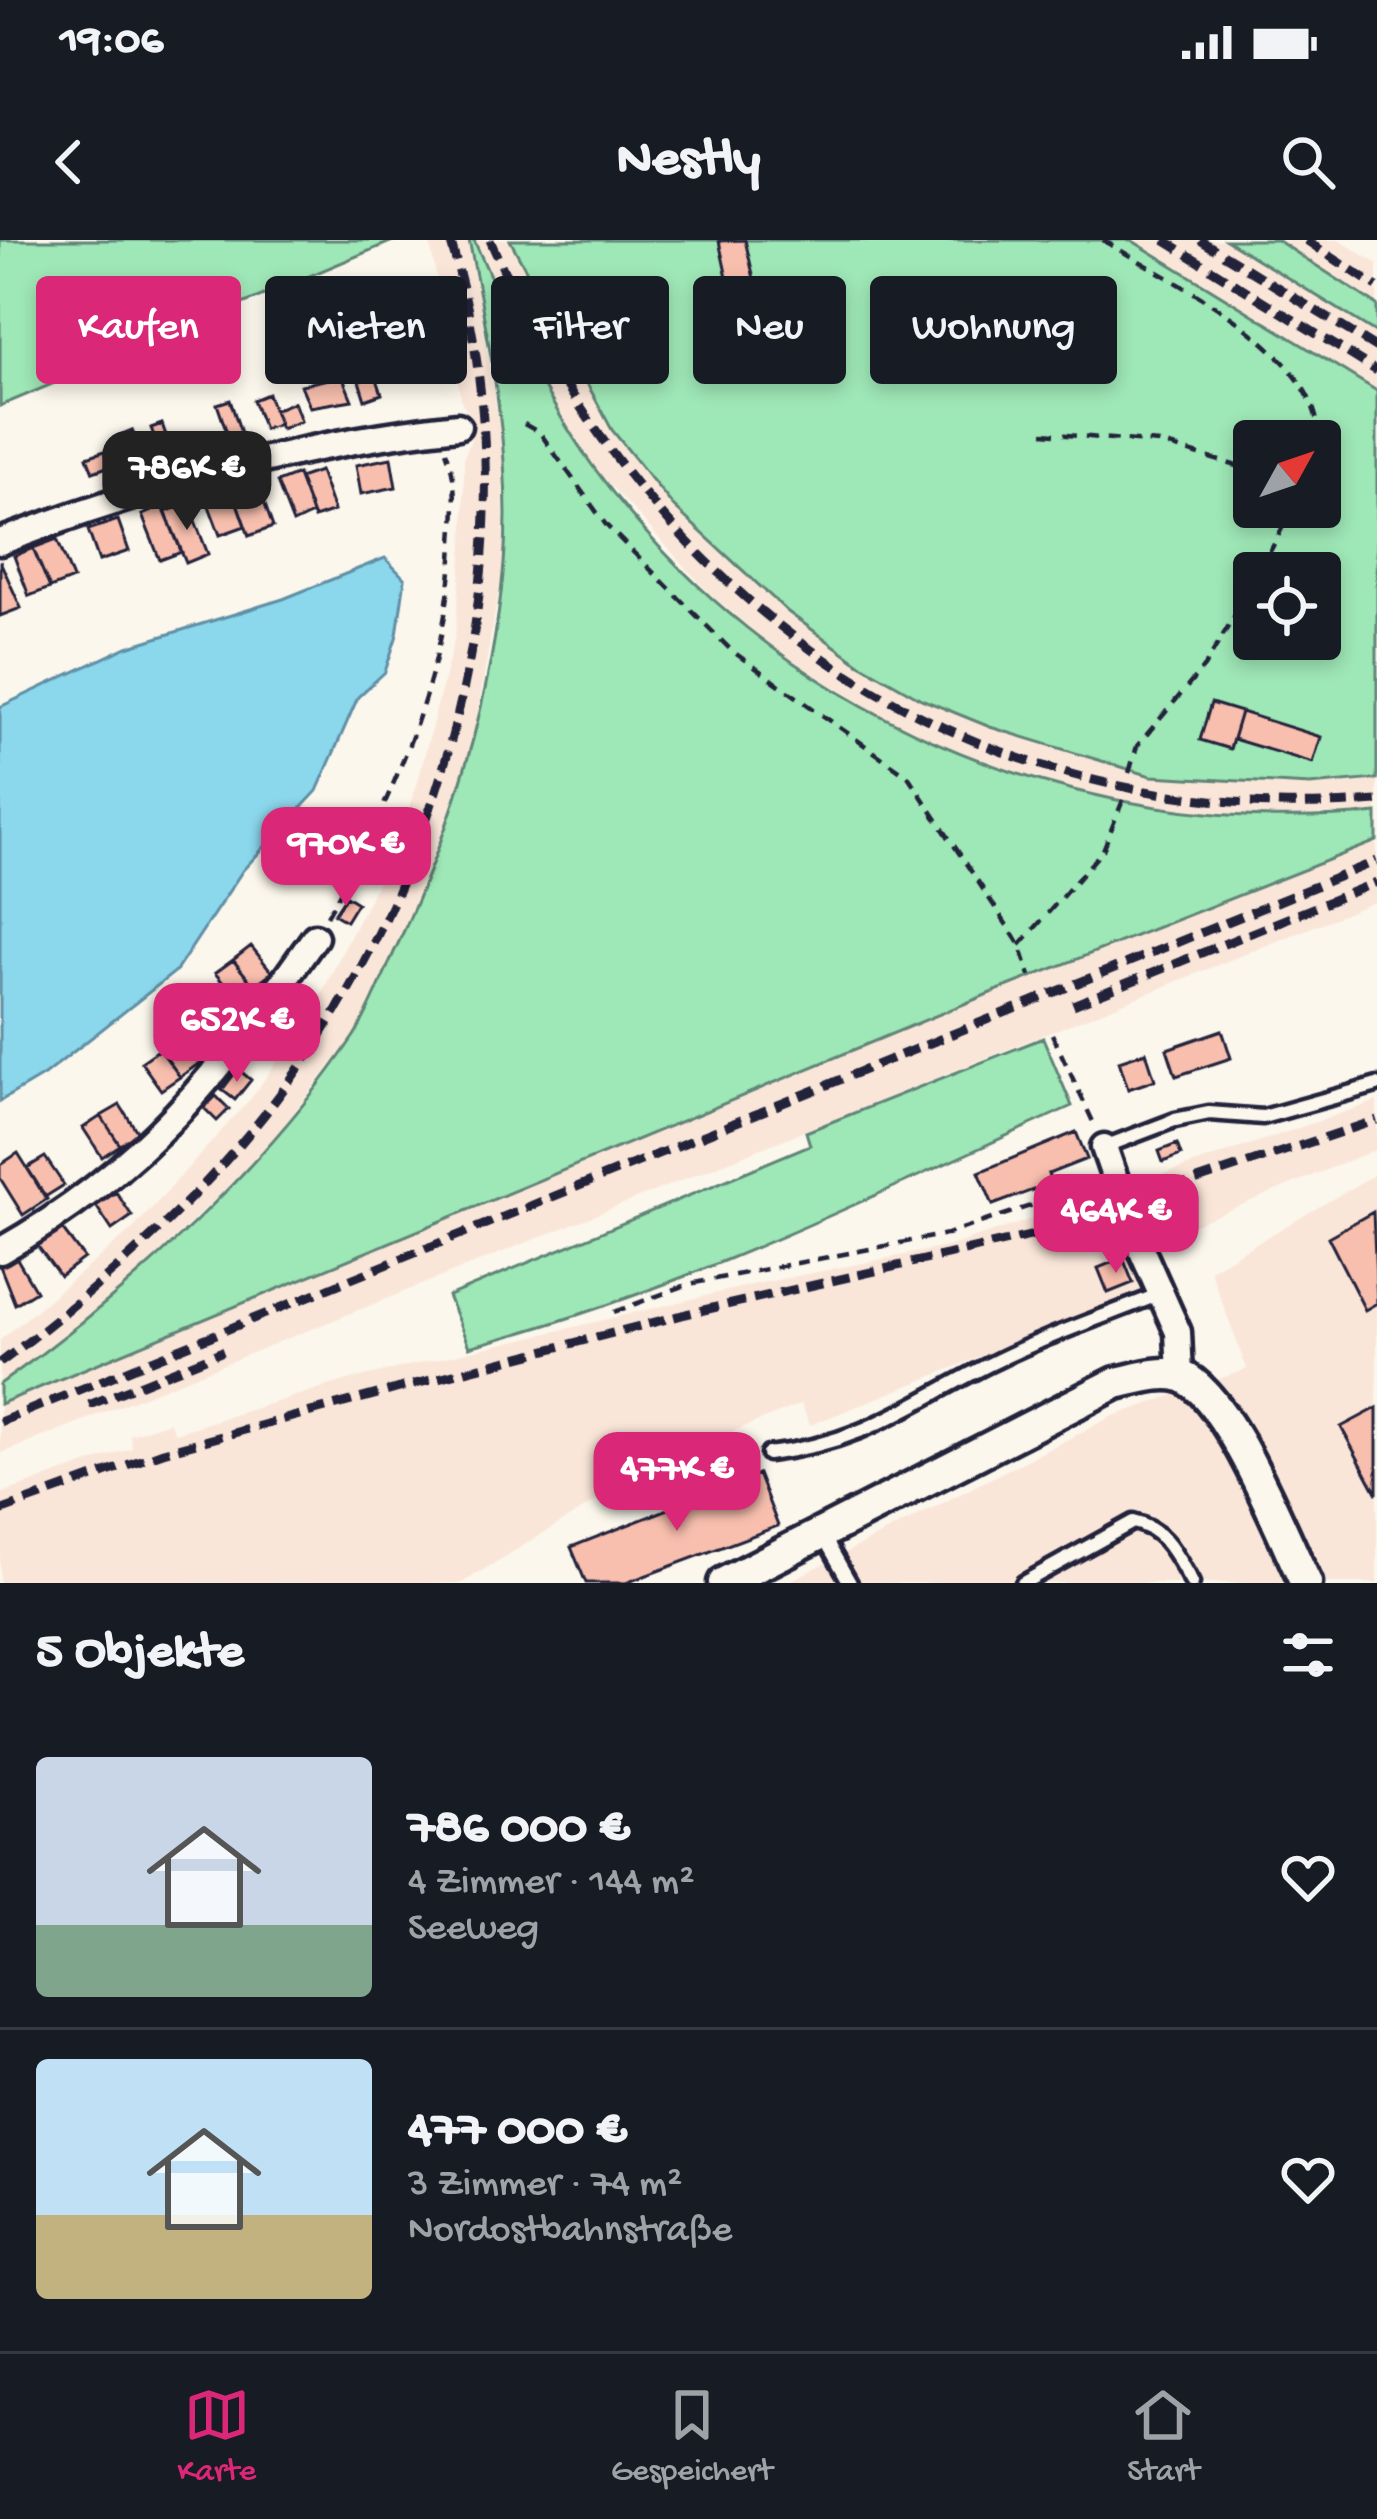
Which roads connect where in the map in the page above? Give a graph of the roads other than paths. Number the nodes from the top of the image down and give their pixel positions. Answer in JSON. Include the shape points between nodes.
{"nodes":[{"id":1,"x":447,"y":427,"type":"road end"},
{"id":2,"x":0,"y":542,"type":"edge"},
{"id":3,"x":315,"y":937,"type":"road end"},
{"id":4,"x":1377,"y":1085,"type":"edge"},
{"id":5,"x":1105,"y":1147,"type":"joint"},
{"id":6,"x":0,"y":1251,"type":"edge"},
{"id":7,"x":1160,"y":1294,"type":"junction"},
{"id":8,"x":1180,"y":1376,"type":"junction"},
{"id":9,"x":768,"y":1454,"type":"dead end"},
{"id":10,"x":821,"y":1532,"type":"junction"},
{"id":11,"x":724,"y":1583,"type":"edge"},
{"id":12,"x":850,"y":1583,"type":"edge"},
{"id":13,"x":1023,"y":1583,"type":"edge"},
{"id":14,"x":1192,"y":1583,"type":"edge"},
{"id":15,"x":1306,"y":1583,"type":"edge"}],
"edges":[{"from":1,"to":2,"type":"street","via":[[214,472]]},
{"from":3,"to":6,"type":"street","via":[[216,1070],[132,1162]]},
{"from":4,"to":5,"type":"lane","via":[[1263,1118],[1209,1113],[1175,1120]]},
{"from":5,"to":7,"type":"street"},
{"from":7,"to":8,"type":"street","via":[[1178,1332]]},
{"from":7,"to":9,"type":"lane","via":[[993,1363],[900,1417],[822,1448]]},
{"from":8,"to":10,"type":"street","via":[[1116,1383]]},
{"from":8,"to":15,"type":"street","via":[[1224,1420]]},
{"from":10,"to":11,"type":"street"},
{"from":10,"to":12,"type":"lane"},
{"from":13,"to":14,"type":"lane","via":[[1133,1522],[1167,1540]]}]}
